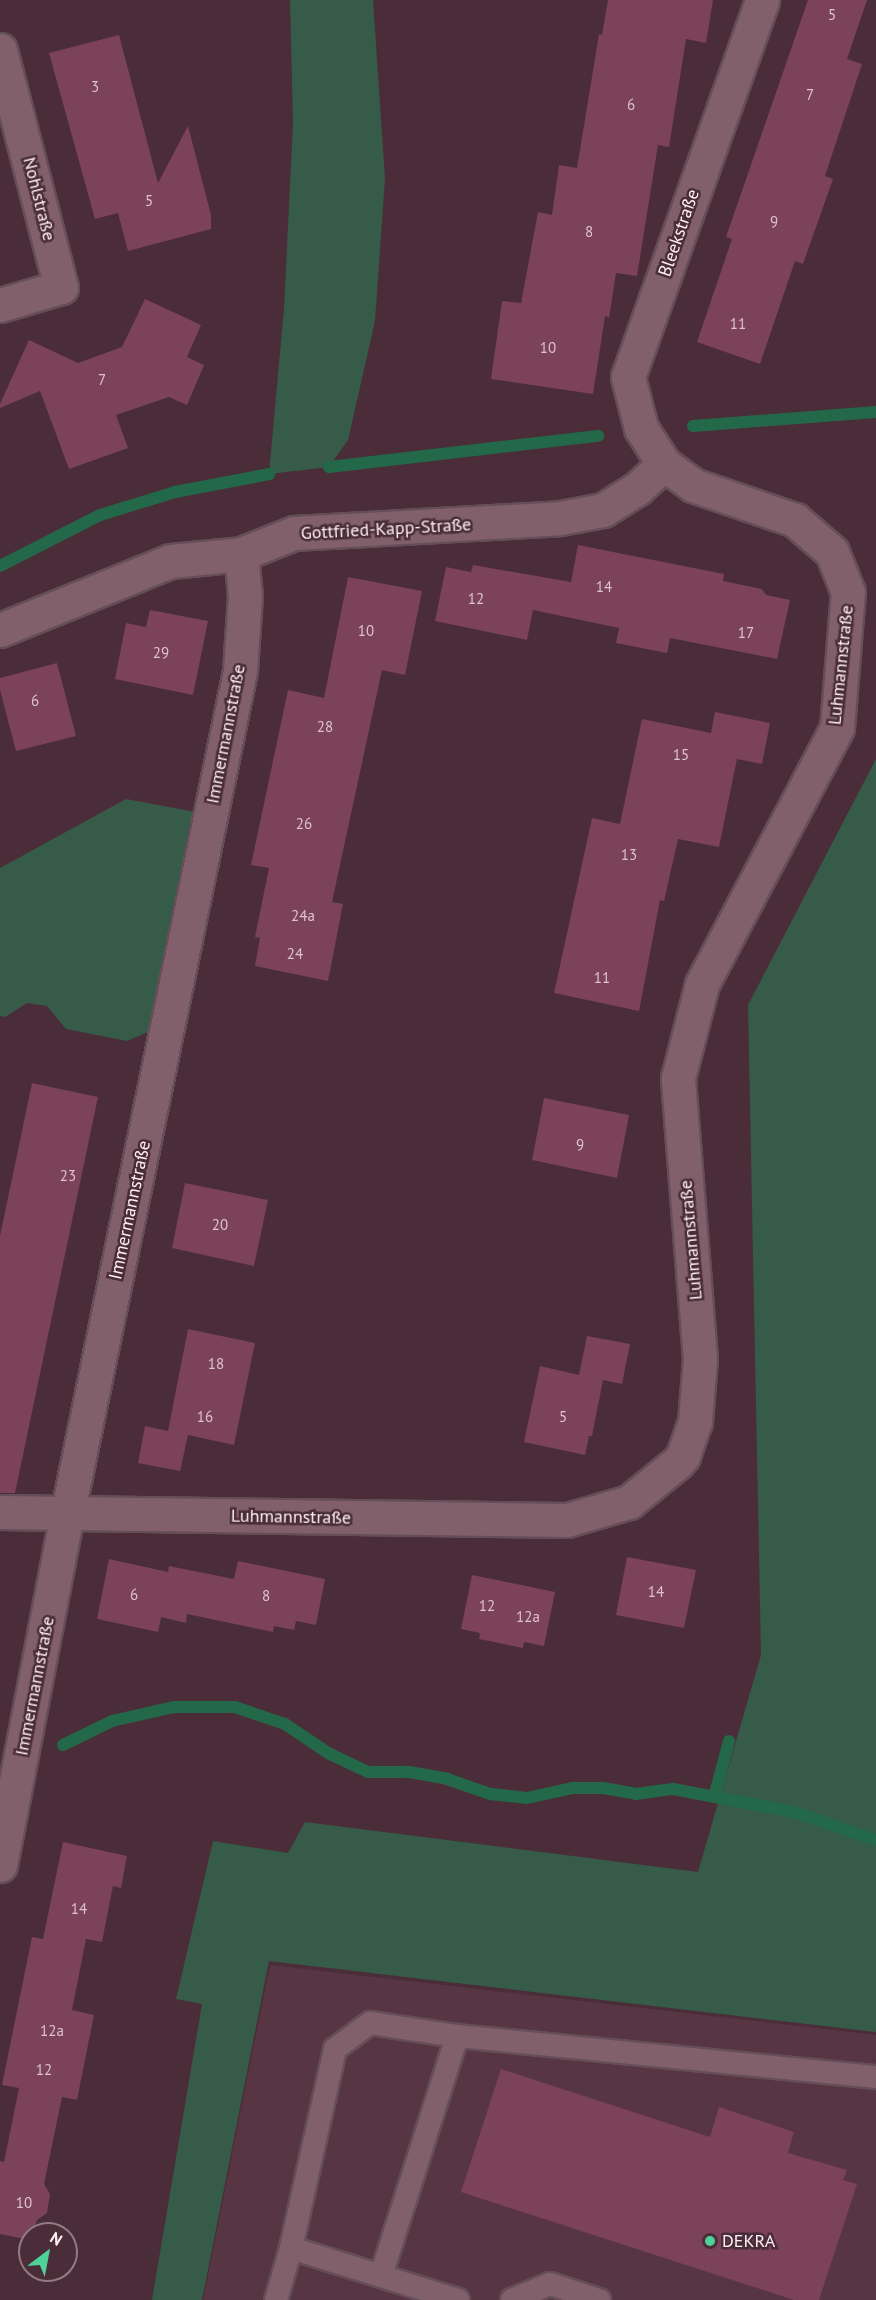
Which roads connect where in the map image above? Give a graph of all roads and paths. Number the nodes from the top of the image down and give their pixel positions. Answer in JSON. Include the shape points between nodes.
{"nodes":[{"id":1,"x":762,"y":0,"type":"edge"},
{"id":2,"x":0,"y":50,"type":"edge"},
{"id":3,"x":0,"y":305,"type":"edge"},
{"id":4,"x":664,"y":464,"type":"junction"},
{"id":5,"x":241,"y":554,"type":"junction"},
{"id":6,"x":0,"y":630,"type":"edge"},
{"id":7,"x":0,"y":1512,"type":"edge"},
{"id":8,"x":67,"y":1515,"type":"junction"},
{"id":9,"x":0,"y":1865,"type":"edge"},
{"id":10,"x":457,"y":2036,"type":"junction"},
{"id":11,"x":876,"y":2077,"type":"edge"},
{"id":12,"x":291,"y":2248,"type":"junction"},
{"id":13,"x":381,"y":2276,"type":"junction"},
{"id":14,"x":276,"y":2300,"type":"edge"},
{"id":15,"x":458,"y":2300,"type":"edge"},
{"id":16,"x":512,"y":2300,"type":"edge"},
{"id":17,"x":598,"y":2300,"type":"edge"}],
"edges":[{"from":1,"to":4,"type":"street","name":"Bleekstraße","via":[[628,377],[641,428]]},
{"from":2,"to":3,"type":"street","name":"Nohlstraße","via":[[61,287]]},
{"from":4,"to":5,"type":"street","name":"Gottfried-Kapp-Straße","via":[[637,489],[603,510],[560,518],[294,534]]},
{"from":4,"to":8,"type":"street","name":"Luhmannstraße","via":[[693,485],[795,520],[832,552],[848,592],[837,729],[702,984],[678,1078],[700,1359],[695,1422],[682,1456],[629,1502],[567,1520]]},
{"from":5,"to":6,"type":"street","name":"Gottfried-Kapp-Straße","via":[[171,561]]},
{"from":5,"to":8,"type":"street","name":"Immermannstraße","via":[[245,596],[240,671]]},
{"from":7,"to":8,"type":"street","name":"Luhmannstraße"},
{"from":8,"to":9,"type":"street","name":"Immermannstraße"},
{"from":10,"to":11,"type":"lane"},
{"from":10,"to":12,"type":"lane","via":[[370,2024],[335,2049]]},
{"from":10,"to":13,"type":"lane"},
{"from":12,"to":13,"type":"lane"},
{"from":12,"to":14,"type":"lane"},
{"from":13,"to":15,"type":"lane"},
{"from":16,"to":17,"type":"lane","via":[[550,2284]]}]}
